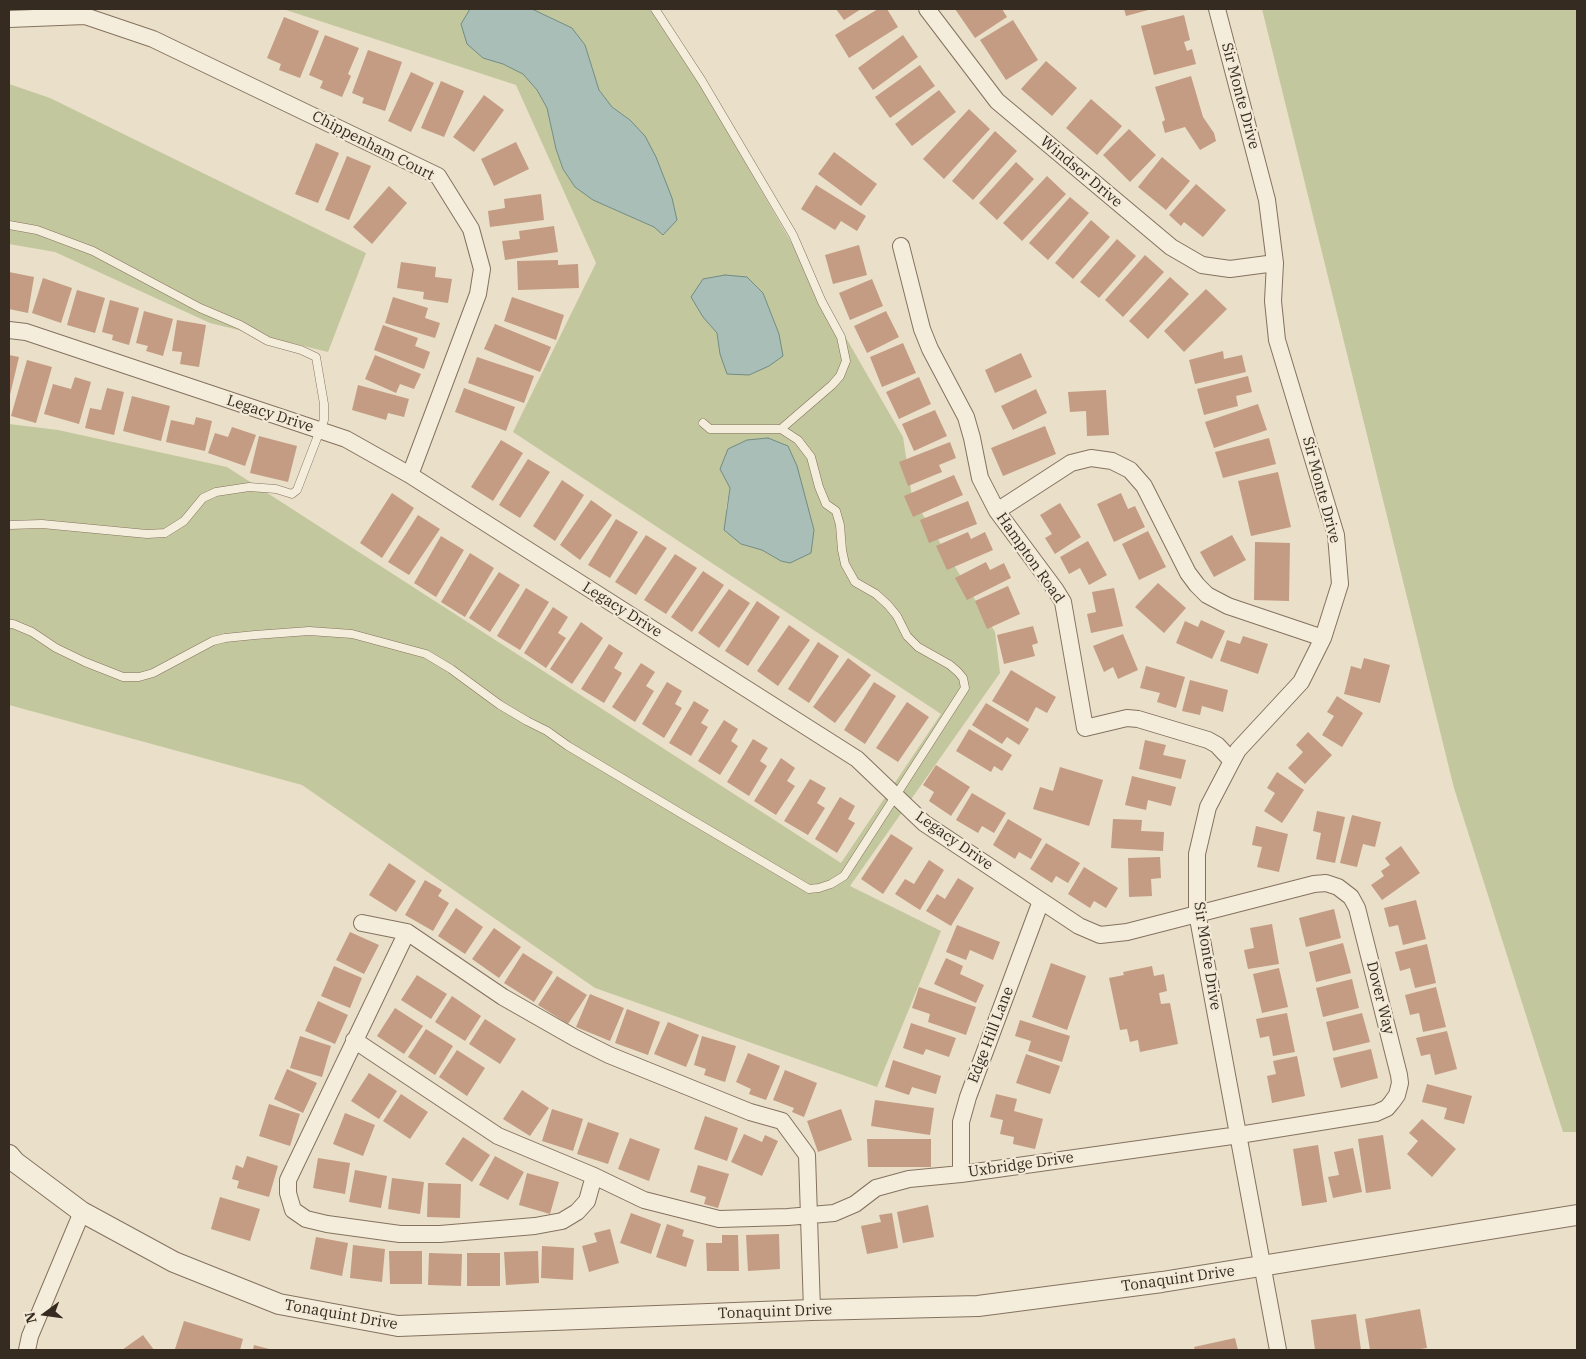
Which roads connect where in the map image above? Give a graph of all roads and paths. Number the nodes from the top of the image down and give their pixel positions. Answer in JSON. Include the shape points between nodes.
{"nodes":[{"id":1,"x":655,"y":9,"type":"edge"},
{"id":2,"x":927,"y":9,"type":"edge"},
{"id":3,"x":1217,"y":9,"type":"edge"},
{"id":4,"x":9,"y":19,"type":"edge"},
{"id":5,"x":9,"y":225,"type":"edge"},
{"id":6,"x":901,"y":246,"type":"dead end"},
{"id":7,"x":1275,"y":263,"type":"junction"},
{"id":8,"x":9,"y":330,"type":"edge"},
{"id":9,"x":703,"y":423,"type":"dead end"},
{"id":10,"x":781,"y":429,"type":"junction"},
{"id":11,"x":321,"y":431,"type":"junction"},
{"id":12,"x":410,"y":475,"type":"junction"},
{"id":13,"x":997,"y":511,"type":"junction"},
{"id":14,"x":9,"y":525,"type":"edge"},
{"id":15,"x":9,"y":624,"type":"edge"},
{"id":16,"x":1323,"y":638,"type":"junction"},
{"id":17,"x":1232,"y":761,"type":"junction"},
{"id":18,"x":895,"y":795,"type":"junction"},
{"id":19,"x":1041,"y":901,"type":"junction"},
{"id":20,"x":1197,"y":913,"type":"junction"},
{"id":21,"x":362,"y":923,"type":"dead end"},
{"id":22,"x":407,"y":932,"type":"junction"},
{"id":23,"x":354,"y":1040,"type":"junction"},
{"id":24,"x":1239,"y":1135,"type":"junction"},
{"id":25,"x":9,"y":1155,"type":"edge"},
{"id":26,"x":961,"y":1174,"type":"junction"},
{"id":27,"x":594,"y":1176,"type":"junction"},
{"id":28,"x":82,"y":1212,"type":"junction"},
{"id":29,"x":1577,"y":1214,"type":"edge"},
{"id":30,"x":810,"y":1216,"type":"junction"},
{"id":31,"x":1262,"y":1266,"type":"junction"},
{"id":32,"x":812,"y":1310,"type":"junction"},
{"id":33,"x":27,"y":1350,"type":"edge"},
{"id":34,"x":1278,"y":1350,"type":"edge"}],
"edges":[{"from":1,"to":10,"type":"lane","via":[[793,235],[841,337],[846,361],[840,376]]},
{"from":2,"to":7,"type":"street","name":"Windsor Drive","via":[[997,101],[1170,247],[1202,265],[1230,269]]},
{"from":3,"to":7,"type":"street","name":"Sir Monte Drive","via":[[1267,200]]},
{"from":4,"to":12,"type":"street","name":"Chippenham Court","via":[[85,16],[153,39],[438,176],[471,229],[482,269],[478,294]]},
{"from":5,"to":11,"type":"lane","via":[[36,230],[94,251],[268,342],[316,357],[324,404]]},
{"from":6,"to":13,"type":"street","name":"Hampton Road","via":[[926,339],[966,417],[980,478]]},
{"from":7,"to":16,"type":"street","name":"Sir Monte Drive","via":[[1273,301],[1277,340],[1336,534],[1340,584]]},
{"from":8,"to":11,"type":"street","name":"Legacy Drive","via":[[26,332]]},
{"from":9,"to":10,"type":"lane","via":[[710,429]]},
{"from":10,"to":18,"type":"lane","via":[[798,440],[811,457],[826,504],[836,511],[844,557],[855,582],[888,604],[907,636],[918,647],[950,665],[963,678],[965,688]]},
{"from":11,"to":12,"type":"street","name":"Legacy Drive","via":[[346,440]]},
{"from":11,"to":14,"type":"lane","via":[[297,490],[292,494],[249,487],[216,492],[203,498],[184,521],[165,533],[42,524]]},
{"from":12,"to":18,"type":"street","name":"Legacy Drive","via":[[857,759]]},
{"from":13,"to":16,"type":"street","via":[[1071,463],[1091,458],[1112,460],[1130,470],[1144,486],[1188,573],[1208,596],[1228,606]]},
{"from":13,"to":17,"type":"street","name":"Hampton Road","via":[[1063,602],[1085,728],[1123,719],[1138,719],[1208,740]]},
{"from":15,"to":18,"type":"lane","via":[[32,632],[63,652],[123,677],[153,673],[213,641],[225,638],[309,631],[352,634],[426,654],[527,722],[548,730],[568,746],[809,889],[831,884],[844,876]]},
{"from":16,"to":17,"type":"street","name":"Sir Monte Drive","via":[[1301,682],[1238,750]]},
{"from":17,"to":20,"type":"street","name":"Sir Monte Drive","via":[[1208,807],[1197,854]]},
{"from":18,"to":19,"type":"street","name":"Legacy Drive","via":[[924,822]]},
{"from":19,"to":20,"type":"street","name":"Legacy Drive","via":[[1100,936]]},
{"from":19,"to":26,"type":"street","name":"Edge Hill Lane","via":[[968,1097],[961,1122]]},
{"from":20,"to":24,"type":"street","name":"Sir Monte Drive"},
{"from":20,"to":24,"type":"street","name":"Dover Way","via":[[1318,883],[1334,885],[1345,891],[1357,908],[1399,1075],[1397,1095],[1380,1112]]},
{"from":21,"to":22,"type":"street"},
{"from":22,"to":23,"type":"street"},
{"from":22,"to":30,"type":"street","via":[[503,997],[575,1038],[750,1112],[782,1121],[807,1155]]},
{"from":23,"to":27,"type":"street","name":"Uxbridge Drive","via":[[498,1136]]},
{"from":23,"to":27,"type":"street","via":[[288,1180],[293,1210],[306,1219],[400,1234],[534,1226],[562,1221],[577,1212],[587,1201]]},
{"from":24,"to":26,"type":"street","name":"Uxbridge Drive"},
{"from":24,"to":31,"type":"street","name":"Sir Monte Drive"},
{"from":25,"to":28,"type":"street","name":"Tonaquint Drive"},
{"from":26,"to":30,"type":"street","name":"Uxbridge Drive","via":[[909,1179],[876,1188],[855,1204],[834,1213]]},
{"from":27,"to":30,"type":"street","name":"Uxbridge Drive","via":[[644,1200],[719,1219]]},
{"from":28,"to":32,"type":"street","name":"Tonaquint Drive","via":[[174,1262],[279,1304],[398,1326]]},
{"from":28,"to":33,"type":"street"},
{"from":29,"to":31,"type":"street","name":"Tonaquint Drive"},
{"from":30,"to":32,"type":"street"},
{"from":31,"to":32,"type":"street","name":"Tonaquint Drive","via":[[978,1306]]},
{"from":31,"to":34,"type":"street","name":"Sir Monte Drive"}]}
